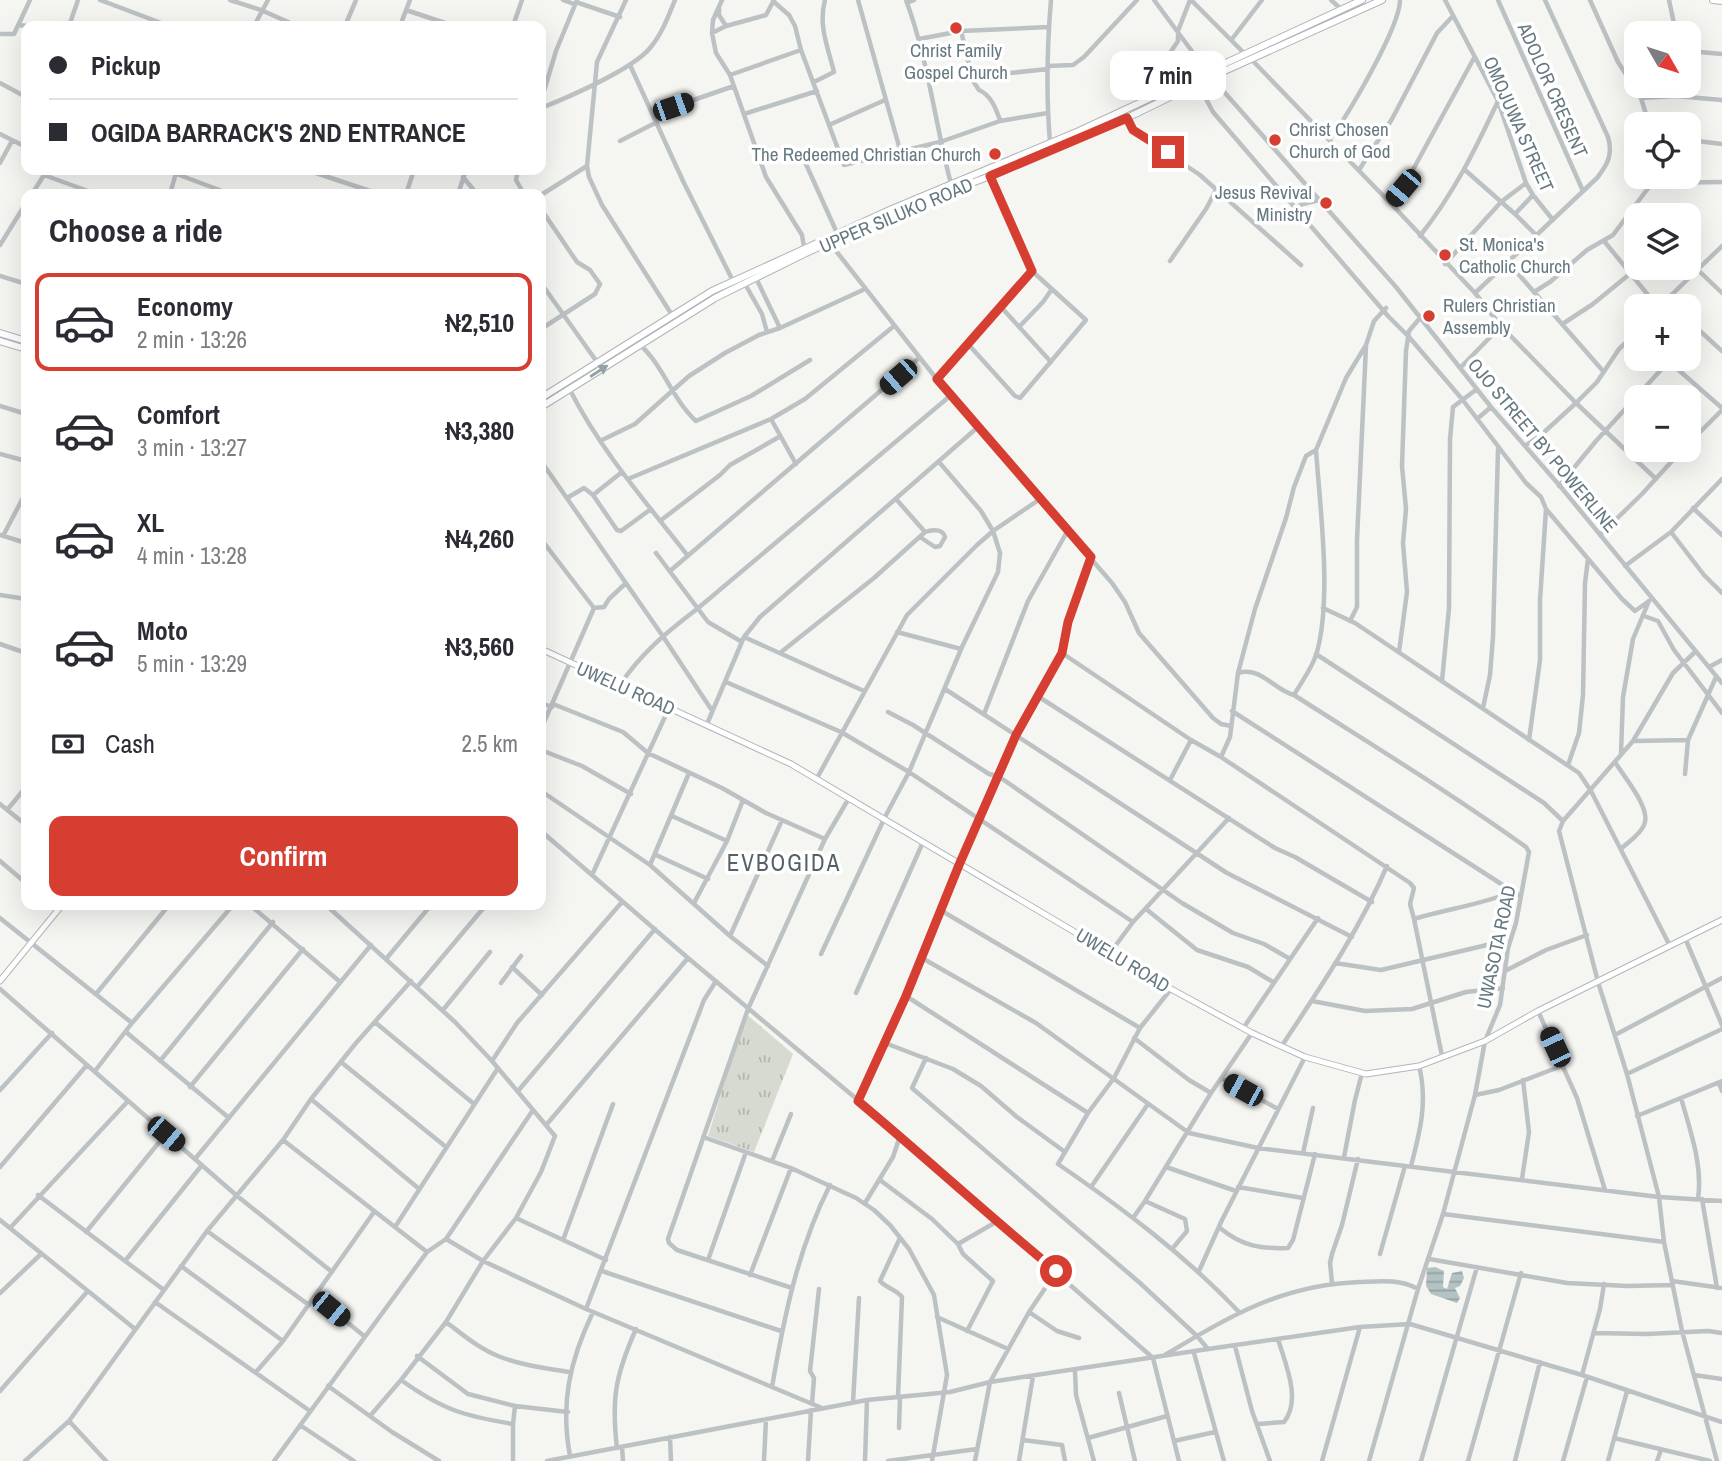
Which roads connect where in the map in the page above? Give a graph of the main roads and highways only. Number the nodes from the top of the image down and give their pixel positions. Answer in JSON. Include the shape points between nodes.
{"nodes":[{"id":1,"x":1382,"y":0,"type":"edge"},
{"id":2,"x":1713,"y":0,"type":"edge"},
{"id":3,"x":1358,"y":1,"type":"edge"},
{"id":4,"x":1722,"y":1,"type":"edge"},
{"id":5,"x":1248,"y":57,"type":"junction"},
{"id":6,"x":1209,"y":74,"type":"junction"},
{"id":7,"x":989,"y":173,"type":"junction"},
{"id":8,"x":713,"y":295,"type":"junction"},
{"id":9,"x":0,"y":333,"type":"edge"},
{"id":10,"x":21,"y":339,"type":"edge"},
{"id":11,"x":0,"y":341,"type":"edge"},
{"id":12,"x":21,"y":347,"type":"edge"},
{"id":13,"x":546,"y":395,"type":"edge"},
{"id":14,"x":546,"y":404,"type":"edge"}],
"edges":[{"from":1,"to":5,"type":"main road","name":"UPPER SILUKO ROAD"},
{"from":2,"to":4,"type":"main road"},
{"from":3,"to":5,"type":"main road","name":"UPPER SILUKO ROAD"},
{"from":5,"to":6,"type":"main road","name":"UPPER SILUKO ROAD"},
{"from":6,"to":7,"type":"main road","name":"UPPER SILUKO ROAD"},
{"from":6,"to":7,"type":"main road","name":"UPPER SILUKO ROAD","via":[[1198,84],[1127,118]]},
{"from":7,"to":8,"type":"main road","name":"UPPER SILUKO ROAD"},
{"from":7,"to":8,"type":"main road","name":"UPPER SILUKO ROAD","via":[[951,184],[804,247]]},
{"from":8,"to":13,"type":"main road","name":"UPPER SILUKO ROAD","via":[[672,315]]},
{"from":14,"to":8,"type":"main road","name":"UPPER SILUKO ROAD","one_way":true},
{"from":9,"to":10,"type":"main road"},
{"from":11,"to":12,"type":"main road"}]}
